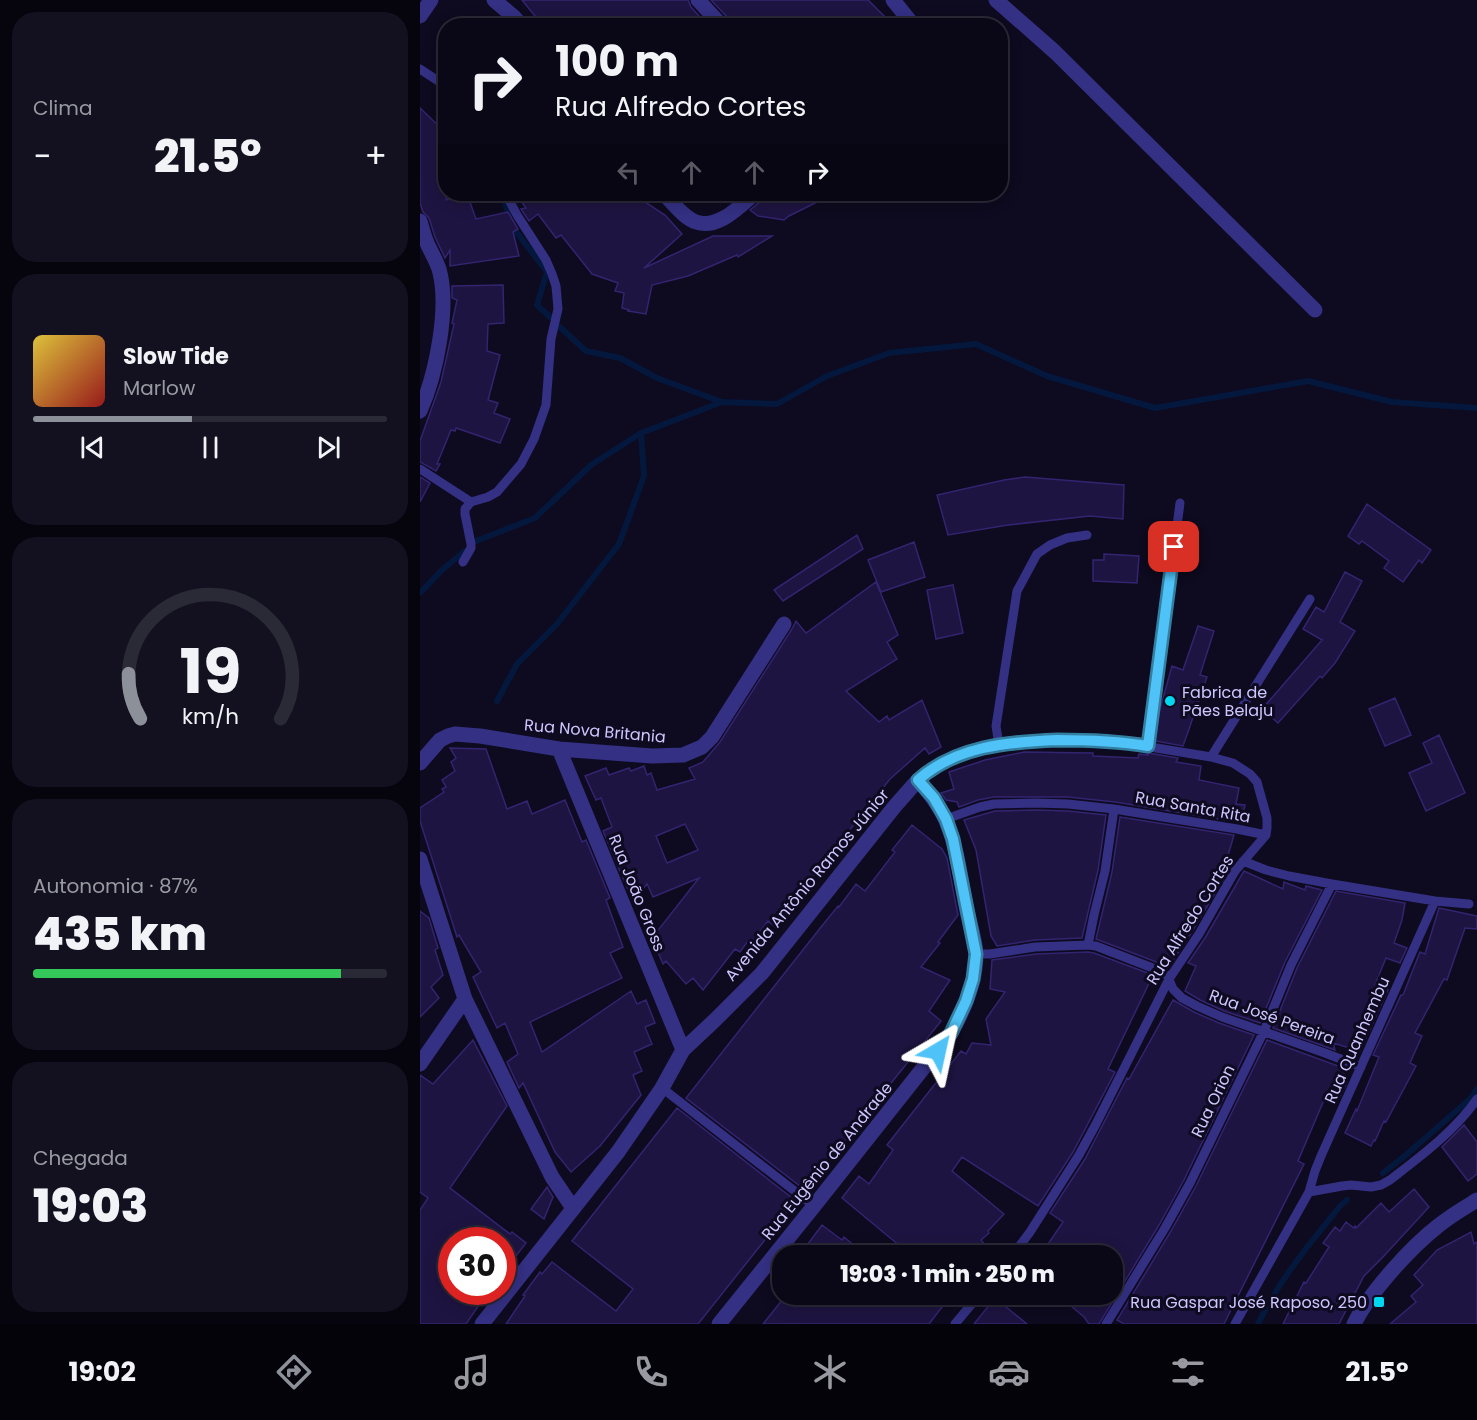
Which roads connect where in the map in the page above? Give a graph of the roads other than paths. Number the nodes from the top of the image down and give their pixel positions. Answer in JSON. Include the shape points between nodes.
{"nodes":[{"id":1,"x":431,"y":0,"type":"edge"},
{"id":2,"x":494,"y":0,"type":"edge"},
{"id":3,"x":699,"y":0,"type":"edge"},
{"id":4,"x":893,"y":0,"type":"edge"},
{"id":5,"x":996,"y":0,"type":"edge"},
{"id":6,"x":420,"y":16,"type":"edge"},
{"id":7,"x":515,"y":18,"type":"edge"},
{"id":8,"x":715,"y":18,"type":"edge"},
{"id":9,"x":908,"y":18,"type":"edge"},
{"id":10,"x":420,"y":69,"type":"edge"},
{"id":11,"x":438,"y":81,"type":"edge"},
{"id":12,"x":510,"y":201,"type":"edge"},
{"id":13,"x":671,"y":201,"type":"edge"},
{"id":14,"x":746,"y":201,"type":"edge"},
{"id":15,"x":420,"y":221,"type":"edge"},
{"id":16,"x":424,"y":244,"type":"edge"},
{"id":17,"x":1315,"y":310,"type":"dead end"},
{"id":18,"x":420,"y":411,"type":"edge"},
{"id":19,"x":420,"y":469,"type":"edge"},
{"id":20,"x":471,"y":502,"type":"junction"},
{"id":21,"x":1180,"y":503,"type":"dead end"},
{"id":22,"x":1087,"y":535,"type":"dead end"},
{"id":23,"x":463,"y":562,"type":"dead end"},
{"id":24,"x":1310,"y":599,"type":"dead end"},
{"id":25,"x":784,"y":624,"type":"dead end"},
{"id":26,"x":999,"y":744,"type":"junction"},
{"id":27,"x":1148,"y":746,"type":"junction"},
{"id":28,"x":559,"y":749,"type":"junction"},
{"id":29,"x":1211,"y":757,"type":"junction"},
{"id":30,"x":420,"y":763,"type":"edge"},
{"id":31,"x":918,"y":780,"type":"junction"},
{"id":32,"x":1114,"y":809,"type":"junction"},
{"id":33,"x":946,"y":819,"type":"junction"},
{"id":34,"x":1266,"y":836,"type":"junction"},
{"id":35,"x":420,"y":859,"type":"edge"},
{"id":36,"x":1243,"y":861,"type":"junction"},
{"id":37,"x":1332,"y":884,"type":"junction"},
{"id":38,"x":1436,"y":901,"type":"junction"},
{"id":39,"x":1468,"y":904,"type":"dead end"},
{"id":40,"x":1088,"y":945,"type":"junction"},
{"id":41,"x":976,"y":954,"type":"junction"},
{"id":42,"x":1169,"y":979,"type":"junction"},
{"id":43,"x":465,"y":999,"type":"junction"},
{"id":44,"x":1263,"y":1032,"type":"junction"},
{"id":45,"x":682,"y":1050,"type":"junction"},
{"id":46,"x":420,"y":1064,"type":"edge"},
{"id":47,"x":1361,"y":1068,"type":"junction"},
{"id":48,"x":662,"y":1088,"type":"junction"},
{"id":49,"x":1477,"y":1099,"type":"edge"},
{"id":50,"x":1309,"y":1192,"type":"junction"},
{"id":51,"x":1477,"y":1200,"type":"edge"},
{"id":52,"x":814,"y":1206,"type":"junction"},
{"id":53,"x":573,"y":1208,"type":"junction"},
{"id":54,"x":1020,"y":1245,"type":"edge"},
{"id":55,"x":971,"y":1305,"type":"edge"},
{"id":56,"x":482,"y":1324,"type":"edge"},
{"id":57,"x":719,"y":1324,"type":"edge"},
{"id":58,"x":955,"y":1324,"type":"edge"},
{"id":59,"x":1106,"y":1324,"type":"edge"},
{"id":60,"x":1236,"y":1324,"type":"edge"},
{"id":61,"x":1354,"y":1324,"type":"edge"}],
"edges":[{"from":1,"to":6,"type":"street"},
{"from":2,"to":7,"type":"street"},
{"from":3,"to":8,"type":"street"},
{"from":4,"to":9,"type":"street"},
{"from":5,"to":17,"type":"street","via":[[1055,52]]},
{"from":10,"to":11,"type":"lane"},
{"from":12,"to":20,"type":"lane","via":[[546,260],[558,298],[546,405],[521,464],[496,492]]},
{"from":13,"to":14,"type":"street","via":[[696,222],[712,223]]},
{"from":15,"to":16,"type":"street"},
{"from":16,"to":18,"type":"street","via":[[439,269],[443,296],[438,353]]},
{"from":19,"to":20,"type":"lane"},
{"from":20,"to":23,"type":"lane","via":[[465,514],[471,548]]},
{"from":21,"to":27,"type":"lane"},
{"from":22,"to":26,"type":"lane","via":[[1067,538],[1038,554],[1017,591],[996,726]]},
{"from":24,"to":29,"type":"lane"},
{"from":25,"to":28,"type":"street","name":"Rua Nova Britania","via":[[702,747],[683,755],[662,756]]},
{"from":26,"to":27,"type":"lane","via":[[1084,739]]},
{"from":26,"to":31,"type":"lane","via":[[952,757]]},
{"from":27,"to":29,"type":"lane"},
{"from":28,"to":30,"type":"street","name":"Rua Nova Britania","via":[[455,735],[440,740]]},
{"from":28,"to":45,"type":"street","name":"Rua João Gross"},
{"from":29,"to":34,"type":"lane","via":[[1233,763],[1257,782],[1267,818]]},
{"from":31,"to":33,"type":"street","name":"Rua Eugênio de Andrade"},
{"from":31,"to":45,"type":"street","name":"Avenida Antônio Ramos Júnior","via":[[762,973]]},
{"from":32,"to":33,"type":"lane","name":"Rua Santa Rita","via":[[1047,803],[994,804]]},
{"from":32,"to":34,"type":"lane","name":"Rua Santa Rita"},
{"from":32,"to":40,"type":"lane","name":"Rua Santa Rita"},
{"from":33,"to":41,"type":"street","name":"Rua Eugênio de Andrade"},
{"from":34,"to":36,"type":"lane","name":"Rua Alfredo Cortes"},
{"from":35,"to":43,"type":"street"},
{"from":36,"to":37,"type":"lane","via":[[1276,873]]},
{"from":36,"to":42,"type":"lane","name":"Rua Alfredo Cortes"},
{"from":37,"to":38,"type":"lane"},
{"from":37,"to":44,"type":"lane","name":"Rua Orion"},
{"from":38,"to":39,"type":"lane"},
{"from":38,"to":47,"type":"lane","name":"Rua Quanhembu"},
{"from":40,"to":41,"type":"lane","name":"Rua José Pereira"},
{"from":40,"to":42,"type":"lane","name":"Rua José Pereira","via":[[1163,972]]},
{"from":41,"to":52,"type":"street","name":"Rua Eugênio de Andrade","via":[[973,979],[951,1033]]},
{"from":42,"to":44,"type":"lane","name":"Rua José Pereira","via":[[1182,998]]},
{"from":42,"to":54,"type":"lane","name":"Rua Alfredo Cortes","via":[[1079,1155]]},
{"from":43,"to":46,"type":"street"},
{"from":43,"to":53,"type":"street","via":[[552,1177]]},
{"from":44,"to":47,"type":"lane","name":"Rua José Pereira"},
{"from":44,"to":59,"type":"lane","name":"Rua Orion","via":[[1190,1182]]},
{"from":45,"to":48,"type":"street","name":"Avenida Antônio Ramos Júnior"},
{"from":47,"to":50,"type":"lane","name":"Rua Quanhembu"},
{"from":48,"to":52,"type":"lane"},
{"from":48,"to":53,"type":"street","name":"Avenida Antônio Ramos Júnior"},
{"from":49,"to":50,"type":"lane","via":[[1443,1137],[1381,1185]]},
{"from":50,"to":60,"type":"lane","name":"Rua Quanhembu"},
{"from":51,"to":61,"type":"street","via":[[1415,1247],[1383,1281]]},
{"from":52,"to":57,"type":"street","name":"Rua Eugênio de Andrade"},
{"from":53,"to":56,"type":"street","name":"Avenida Antônio Ramos Júnior"},
{"from":55,"to":58,"type":"lane"}]}
